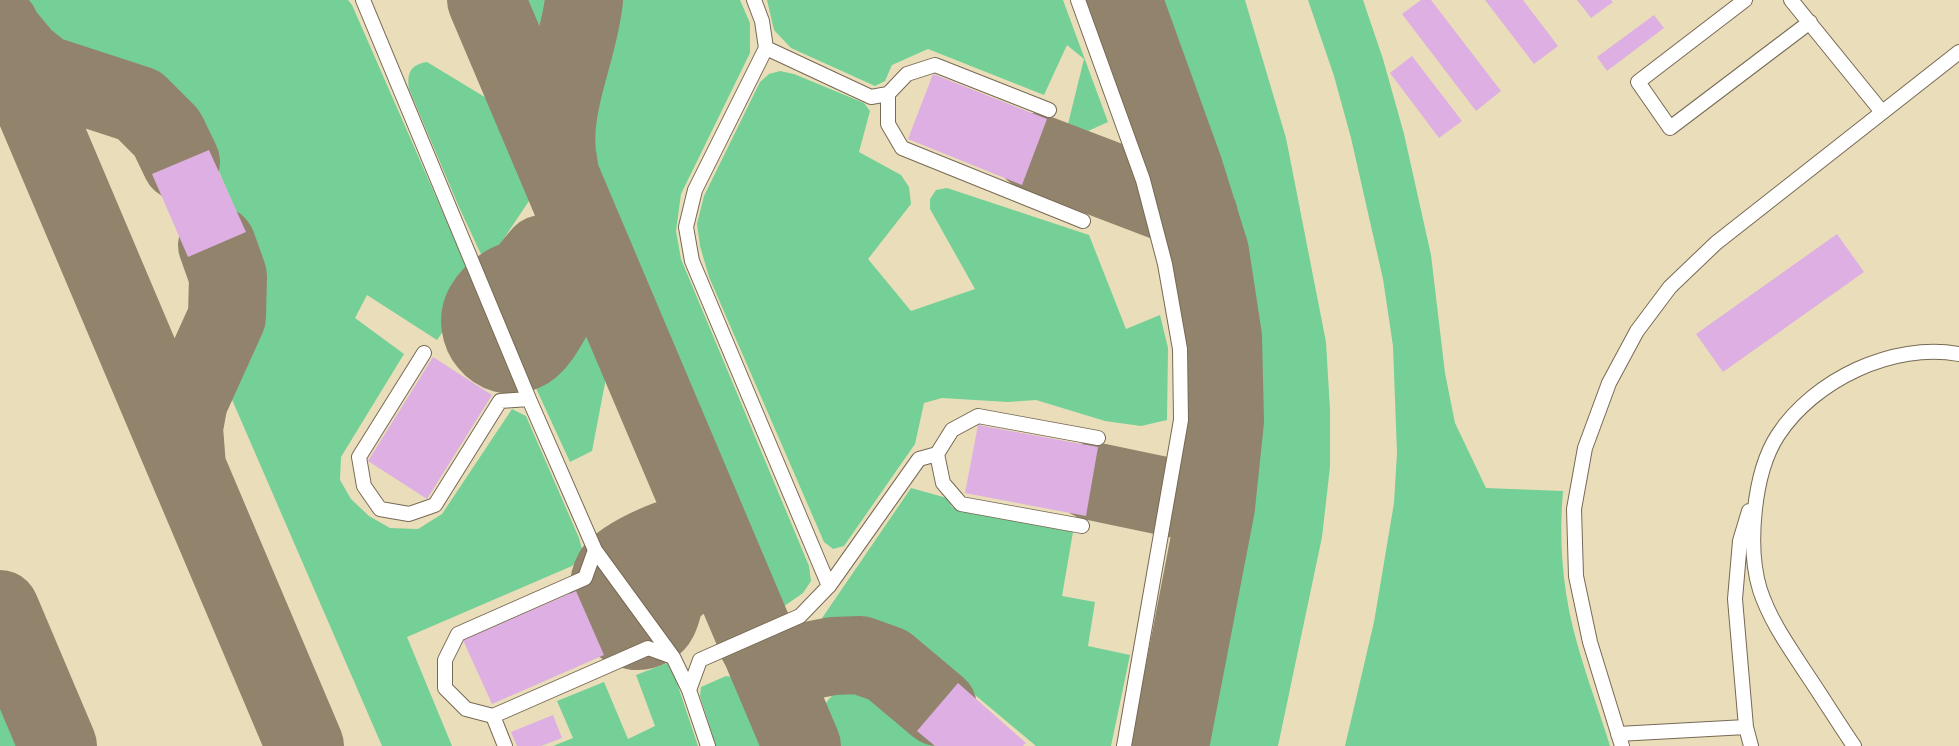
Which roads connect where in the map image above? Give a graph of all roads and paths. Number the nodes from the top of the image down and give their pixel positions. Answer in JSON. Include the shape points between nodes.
{"nodes":[{"id":1,"x":363,"y":0,"type":"edge"},
{"id":2,"x":754,"y":0,"type":"edge"},
{"id":3,"x":1078,"y":0,"type":"edge"},
{"id":4,"x":1746,"y":0,"type":"edge"},
{"id":5,"x":1791,"y":0,"type":"edge"},
{"id":6,"x":1810,"y":22,"type":"junction"},
{"id":7,"x":766,"y":48,"type":"junction"},
{"id":8,"x":1959,"y":52,"type":"edge"},
{"id":9,"x":888,"y":94,"type":"junction"},
{"id":10,"x":1049,"y":110,"type":"dead end"},
{"id":11,"x":1882,"y":112,"type":"junction"},
{"id":12,"x":1083,"y":221,"type":"dead end"},
{"id":13,"x":424,"y":353,"type":"dead end"},
{"id":14,"x":1959,"y":354,"type":"edge"},
{"id":15,"x":529,"y":399,"type":"junction"},
{"id":16,"x":1098,"y":438,"type":"dead end"},
{"id":17,"x":937,"y":454,"type":"junction"},
{"id":18,"x":1761,"y":472,"type":"junction"},
{"id":19,"x":1082,"y":526,"type":"dead end"},
{"id":20,"x":594,"y":550,"type":"junction"},
{"id":21,"x":829,"y":586,"type":"junction"},
{"id":22,"x":673,"y":657,"type":"junction"},
{"id":23,"x":690,"y":690,"type":"junction"},
{"id":24,"x":493,"y":716,"type":"junction"},
{"id":25,"x":1746,"y":727,"type":"junction"},
{"id":26,"x":1620,"y":740,"type":"edge"},
{"id":27,"x":505,"y":746,"type":"edge"},
{"id":28,"x":708,"y":746,"type":"edge"},
{"id":29,"x":1124,"y":746,"type":"edge"},
{"id":30,"x":1751,"y":746,"type":"edge"},
{"id":31,"x":1854,"y":746,"type":"edge"}],
"edges":[{"from":1,"to":15,"type":"lane"},
{"from":2,"to":7,"type":"lane","via":[[762,21]]},
{"from":3,"to":29,"type":"lane","via":[[1143,180],[1165,264],[1180,349],[1181,420]]},
{"from":4,"to":6,"type":"lane","via":[[1638,82],[1670,128]]},
{"from":5,"to":6,"type":"lane"},
{"from":6,"to":11,"type":"lane"},
{"from":7,"to":9,"type":"lane","via":[[871,97]]},
{"from":7,"to":21,"type":"lane","via":[[695,190],[686,227],[692,261]]},
{"from":8,"to":11,"type":"lane"},
{"from":9,"to":10,"type":"lane","via":[[907,74],[935,65]]},
{"from":9,"to":12,"type":"lane","via":[[888,124],[902,148]]},
{"from":11,"to":26,"type":"lane","via":[[1716,243],[1670,287],[1637,331],[1609,383],[1586,448],[1574,518],[1576,576],[1590,642]]},
{"from":13,"to":15,"type":"lane","via":[[359,457],[364,486],[380,509],[409,514],[435,504],[500,401]]},
{"from":14,"to":18,"type":"lane","via":[[1908,354],[1871,362],[1836,381],[1804,405],[1777,436]]},
{"from":15,"to":20,"type":"lane"},
{"from":16,"to":17,"type":"lane","via":[[978,416],[952,430]]},
{"from":17,"to":19,"type":"lane","via":[[943,483],[961,504]]},
{"from":17,"to":21,"type":"lane","via":[[918,459]]},
{"from":18,"to":25,"type":"lane","via":[[1740,541],[1734,598]]},
{"from":18,"to":31,"type":"lane","via":[[1754,516],[1754,554],[1760,589],[1772,622]]},
{"from":20,"to":22,"type":"lane"},
{"from":20,"to":24,"type":"lane","via":[[585,578],[458,634],[445,660],[445,688],[466,709]]},
{"from":21,"to":23,"type":"lane","via":[[800,616],[700,660]]},
{"from":22,"to":23,"type":"lane"},
{"from":22,"to":24,"type":"lane","via":[[648,648]]},
{"from":23,"to":28,"type":"lane"},
{"from":24,"to":27,"type":"lane"},
{"from":25,"to":26,"type":"lane"},
{"from":25,"to":30,"type":"lane"}]}
